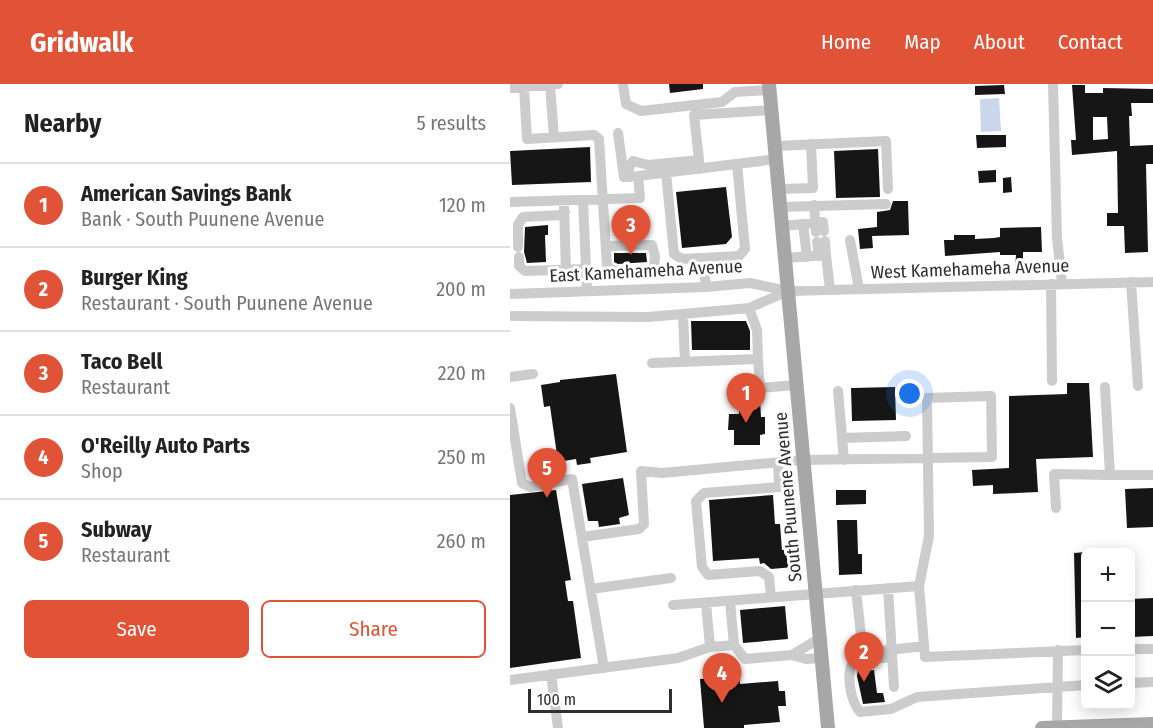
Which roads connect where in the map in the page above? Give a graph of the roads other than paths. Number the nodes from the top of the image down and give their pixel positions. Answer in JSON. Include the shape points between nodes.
{"nodes":[{"id":1,"x":558,"y":84,"type":"edge"},
{"id":2,"x":623,"y":84,"type":"edge"},
{"id":3,"x":1053,"y":84,"type":"edge"},
{"id":4,"x":550,"y":85,"type":"edge"},
{"id":5,"x":524,"y":87,"type":"junction"},
{"id":6,"x":770,"y":87,"type":"edge"},
{"id":7,"x":510,"y":88,"type":"edge"},
{"id":8,"x":772,"y":110,"type":"junction"},
{"id":9,"x":618,"y":133,"type":"dead end"},
{"id":10,"x":554,"y":137,"type":"junction"},
{"id":11,"x":811,"y":144,"type":"junction"},
{"id":12,"x":776,"y":153,"type":"junction"},
{"id":13,"x":700,"y":164,"type":"junction"},
{"id":14,"x":737,"y":164,"type":"junction"},
{"id":15,"x":666,"y":173,"type":"junction"},
{"id":16,"x":634,"y":176,"type":"junction"},
{"id":17,"x":780,"y":189,"type":"junction"},
{"id":18,"x":888,"y":189,"type":"dead end"},
{"id":19,"x":583,"y":200,"type":"junction"},
{"id":20,"x":604,"y":200,"type":"junction"},
{"id":21,"x":510,"y":202,"type":"edge"},
{"id":22,"x":886,"y":204,"type":"dead end"},
{"id":23,"x":814,"y":205,"type":"junction"},
{"id":24,"x":564,"y":206,"type":"junction"},
{"id":25,"x":782,"y":207,"type":"junction"},
{"id":26,"x":803,"y":224,"type":"junction"},
{"id":27,"x":783,"y":226,"type":"junction"},
{"id":28,"x":819,"y":234,"type":"junction"},
{"id":29,"x":850,"y":240,"type":"dead end"},
{"id":30,"x":606,"y":246,"type":"junction"},
{"id":31,"x":807,"y":256,"type":"junction"},
{"id":32,"x":822,"y":256,"type":"junction"},
{"id":33,"x":703,"y":258,"type":"junction"},
{"id":34,"x":785,"y":258,"type":"junction"},
{"id":35,"x":654,"y":267,"type":"junction"},
{"id":36,"x":586,"y":269,"type":"junction"},
{"id":37,"x":566,"y":270,"type":"junction"},
{"id":38,"x":1131,"y":282,"type":"junction"},
{"id":39,"x":1153,"y":282,"type":"edge"},
{"id":40,"x":1057,"y":283,"type":"junction"},
{"id":41,"x":706,"y":287,"type":"junction"},
{"id":42,"x":657,"y":288,"type":"junction"},
{"id":43,"x":859,"y":289,"type":"junction"},
{"id":44,"x":830,"y":290,"type":"junction"},
{"id":45,"x":587,"y":291,"type":"junction"},
{"id":46,"x":788,"y":291,"type":"junction"},
{"id":47,"x":510,"y":294,"type":"edge"},
{"id":48,"x":749,"y":308,"type":"junction"},
{"id":49,"x":683,"y":314,"type":"junction"},
{"id":50,"x":510,"y":316,"type":"edge"},
{"id":51,"x":758,"y":359,"type":"junction"},
{"id":52,"x":685,"y":362,"type":"junction"},
{"id":53,"x":652,"y":363,"type":"dead end"},
{"id":54,"x":533,"y":374,"type":"dead end"},
{"id":55,"x":510,"y":377,"type":"edge"},
{"id":56,"x":1052,"y":381,"type":"dead end"},
{"id":57,"x":796,"y":385,"type":"junction"},
{"id":58,"x":1138,"y":386,"type":"dead end"},
{"id":59,"x":1105,"y":387,"type":"dead end"},
{"id":60,"x":838,"y":390,"type":"dead end"},
{"id":61,"x":510,"y":412,"type":"edge"},
{"id":62,"x":906,"y":436,"type":"dead end"},
{"id":63,"x":842,"y":438,"type":"junction"},
{"id":64,"x":929,"y":459,"type":"junction"},
{"id":65,"x":803,"y":460,"type":"junction"},
{"id":66,"x":844,"y":460,"type":"junction"},
{"id":67,"x":778,"y":462,"type":"junction"},
{"id":68,"x":1110,"y":475,"type":"junction"},
{"id":69,"x":1153,"y":475,"type":"edge"},
{"id":70,"x":1056,"y":508,"type":"dead end"},
{"id":71,"x":582,"y":537,"type":"junction"},
{"id":72,"x":671,"y":578,"type":"dead end"},
{"id":73,"x":919,"y":586,"type":"junction"},
{"id":74,"x":888,"y":588,"type":"junction"},
{"id":75,"x":591,"y":589,"type":"junction"},
{"id":76,"x":856,"y":591,"type":"junction"},
{"id":77,"x":816,"y":593,"type":"junction"},
{"id":78,"x":771,"y":597,"type":"junction"},
{"id":79,"x":730,"y":601,"type":"junction"},
{"id":80,"x":706,"y":603,"type":"junction"},
{"id":81,"x":673,"y":605,"type":"dead end"},
{"id":82,"x":820,"y":638,"type":"junction"},
{"id":83,"x":734,"y":645,"type":"junction"},
{"id":84,"x":924,"y":646,"type":"junction"},
{"id":85,"x":710,"y":647,"type":"junction"},
{"id":86,"x":1135,"y":649,"type":"edge"},
{"id":87,"x":1153,"y":649,"type":"edge"},
{"id":88,"x":1058,"y":650,"type":"junction"},
{"id":89,"x":1081,"y":650,"type":"edge"},
{"id":90,"x":892,"y":654,"type":"junction"},
{"id":91,"x":792,"y":655,"type":"junction"},
{"id":92,"x":822,"y":658,"type":"junction"},
{"id":93,"x":604,"y":668,"type":"junction"},
{"id":94,"x":550,"y":674,"type":"junction"},
{"id":95,"x":510,"y":680,"type":"edge"},
{"id":96,"x":1153,"y":682,"type":"edge"},
{"id":97,"x":1135,"y":683,"type":"edge"},
{"id":98,"x":1081,"y":685,"type":"edge"},
{"id":99,"x":1059,"y":686,"type":"junction"},
{"id":100,"x":894,"y":687,"type":"dead end"},
{"id":101,"x":1153,"y":724,"type":"edge"},
{"id":102,"x":1057,"y":727,"type":"edge"},
{"id":103,"x":558,"y":728,"type":"edge"},
{"id":104,"x":828,"y":728,"type":"edge"},
{"id":105,"x":1042,"y":728,"type":"edge"}],
"edges":[{"from":1,"to":4,"type":"street"},
{"from":2,"to":6,"type":"street","via":[[626,104],[641,111],[722,102],[735,92]]},
{"from":3,"to":40,"type":"street"},
{"from":4,"to":5,"type":"street"},
{"from":4,"to":10,"type":"street"},
{"from":5,"to":7,"type":"street"},
{"from":5,"to":10,"type":"street","via":[[527,139]]},
{"from":6,"to":8,"type":"main road","name":"South Puunene Avenue"},
{"from":8,"to":12,"type":"main road","name":"South Puunene Avenue"},
{"from":8,"to":13,"type":"street","via":[[694,115]]},
{"from":9,"to":16,"type":"street","via":[[624,177]]},
{"from":10,"to":20,"type":"street","via":[[594,135],[599,139]]},
{"from":11,"to":12,"type":"street"},
{"from":11,"to":17,"type":"street","via":[[813,188]]},
{"from":11,"to":18,"type":"street","via":[[886,141]]},
{"from":12,"to":14,"type":"street"},
{"from":12,"to":17,"type":"main road","name":"South Puunene Avenue"},
{"from":13,"to":14,"type":"street"},
{"from":13,"to":15,"type":"street"},
{"from":13,"to":16,"type":"street","via":[[648,165],[633,161],[629,167]]},
{"from":14,"to":33,"type":"street","via":[[746,249],[739,256]]},
{"from":15,"to":16,"type":"street"},
{"from":15,"to":33,"type":"street","via":[[674,255],[682,260]]},
{"from":16,"to":20,"type":"street","via":[[640,198]]},
{"from":17,"to":25,"type":"main road","name":"South Puunene Avenue"},
{"from":19,"to":20,"type":"street"},
{"from":19,"to":24,"type":"street"},
{"from":19,"to":36,"type":"street"},
{"from":20,"to":30,"type":"street"},
{"from":21,"to":24,"type":"street"},
{"from":22,"to":23,"type":"street"},
{"from":23,"to":25,"type":"street"},
{"from":23,"to":28,"type":"street"},
{"from":24,"to":37,"type":"street"},
{"from":24,"to":37,"type":"street","via":[[562,214],[523,217],[518,225],[519,266],[525,272]]},
{"from":25,"to":27,"type":"main road","name":"South Puunene Avenue"},
{"from":26,"to":27,"type":"street"},
{"from":26,"to":28,"type":"street"},
{"from":26,"to":31,"type":"street"},
{"from":27,"to":34,"type":"main road","name":"South Puunene Avenue"},
{"from":28,"to":32,"type":"street"},
{"from":29,"to":43,"type":"street"},
{"from":30,"to":35,"type":"street","via":[[652,245]]},
{"from":30,"to":35,"type":"street","via":[[607,266],[611,270]]},
{"from":31,"to":32,"type":"street"},
{"from":31,"to":34,"type":"street"},
{"from":32,"to":44,"type":"street"},
{"from":33,"to":41,"type":"street"},
{"from":34,"to":46,"type":"main road","name":"South Puunene Avenue"},
{"from":35,"to":42,"type":"street"},
{"from":36,"to":37,"type":"street"},
{"from":36,"to":45,"type":"street"},
{"from":38,"to":39,"type":"street","name":"West Kamehameha Avenue"},
{"from":38,"to":40,"type":"street","name":"West Kamehameha Avenue"},
{"from":38,"to":58,"type":"street"},
{"from":40,"to":43,"type":"street","name":"West Kamehameha Avenue"},
{"from":40,"to":56,"type":"street"},
{"from":41,"to":42,"type":"street","name":"East Kamehameha Avenue"},
{"from":41,"to":46,"type":"street","name":"East Kamehameha Avenue","via":[[750,283]]},
{"from":42,"to":45,"type":"street","name":"East Kamehameha Avenue"},
{"from":43,"to":44,"type":"street","name":"West Kamehameha Avenue"},
{"from":44,"to":46,"type":"street","name":"West Kamehameha Avenue"},
{"from":45,"to":47,"type":"street","name":"East Kamehameha Avenue"},
{"from":46,"to":48,"type":"street"},
{"from":46,"to":57,"type":"main road","name":"South Puunene Avenue"},
{"from":48,"to":49,"type":"street"},
{"from":48,"to":51,"type":"street","via":[[757,330]]},
{"from":49,"to":50,"type":"street"},
{"from":49,"to":52,"type":"street"},
{"from":51,"to":52,"type":"street"},
{"from":51,"to":57,"type":"street","via":[[760,388]]},
{"from":52,"to":53,"type":"street"},
{"from":54,"to":55,"type":"street"},
{"from":57,"to":65,"type":"main road","name":"South Puunene Avenue"},
{"from":59,"to":68,"type":"street"},
{"from":60,"to":63,"type":"street"},
{"from":61,"to":71,"type":"street","via":[[521,482],[530,487],[572,479]]},
{"from":62,"to":63,"type":"street"},
{"from":63,"to":66,"type":"street"},
{"from":64,"to":64,"type":"street","via":[[927,398],[991,396],[992,457]]},
{"from":64,"to":66,"type":"street"},
{"from":64,"to":73,"type":"street","via":[[929,536]]},
{"from":65,"to":66,"type":"street"},
{"from":65,"to":67,"type":"street"},
{"from":65,"to":77,"type":"main road","name":"South Puunene Avenue"},
{"from":67,"to":71,"type":"street","via":[[641,471],[644,524],[639,529]]},
{"from":67,"to":78,"type":"street","via":[[779,488],[704,493],[696,501],[702,567],[708,575],[760,572],[769,577]]},
{"from":68,"to":69,"type":"street"},
{"from":68,"to":70,"type":"street","via":[[1054,474]]},
{"from":71,"to":75,"type":"street"},
{"from":72,"to":75,"type":"street"},
{"from":73,"to":74,"type":"street"},
{"from":73,"to":84,"type":"street"},
{"from":74,"to":76,"type":"street"},
{"from":74,"to":90,"type":"street"},
{"from":75,"to":93,"type":"street"},
{"from":76,"to":77,"type":"street"},
{"from":76,"to":90,"type":"street","via":[[863,653]]},
{"from":77,"to":78,"type":"street"},
{"from":77,"to":82,"type":"main road","name":"South Puunene Avenue"},
{"from":78,"to":79,"type":"street"},
{"from":79,"to":80,"type":"street"},
{"from":79,"to":83,"type":"street"},
{"from":80,"to":81,"type":"street"},
{"from":80,"to":85,"type":"street"},
{"from":82,"to":91,"type":"street"},
{"from":82,"to":92,"type":"main road","name":"South Puunene Avenue"},
{"from":83,"to":85,"type":"street"},
{"from":83,"to":91,"type":"street","via":[[746,659]]},
{"from":84,"to":88,"type":"street","via":[[925,657]]},
{"from":84,"to":90,"type":"street"},
{"from":85,"to":93,"type":"street","via":[[678,658]]},
{"from":86,"to":87,"type":"street"},
{"from":88,"to":89,"type":"street"},
{"from":88,"to":99,"type":"street"},
{"from":90,"to":99,"type":"street","via":[[852,664],[857,709],[864,713],[891,709],[911,699]]},
{"from":90,"to":100,"type":"street"},
{"from":91,"to":92,"type":"street"},
{"from":92,"to":104,"type":"main road","name":"South Puunene Avenue"},
{"from":93,"to":94,"type":"street"},
{"from":94,"to":95,"type":"street"},
{"from":94,"to":103,"type":"street"},
{"from":96,"to":97,"type":"street"},
{"from":98,"to":99,"type":"street"},
{"from":99,"to":102,"type":"street"},
{"from":101,"to":102,"type":"main road"},
{"from":102,"to":105,"type":"main road"}]}
